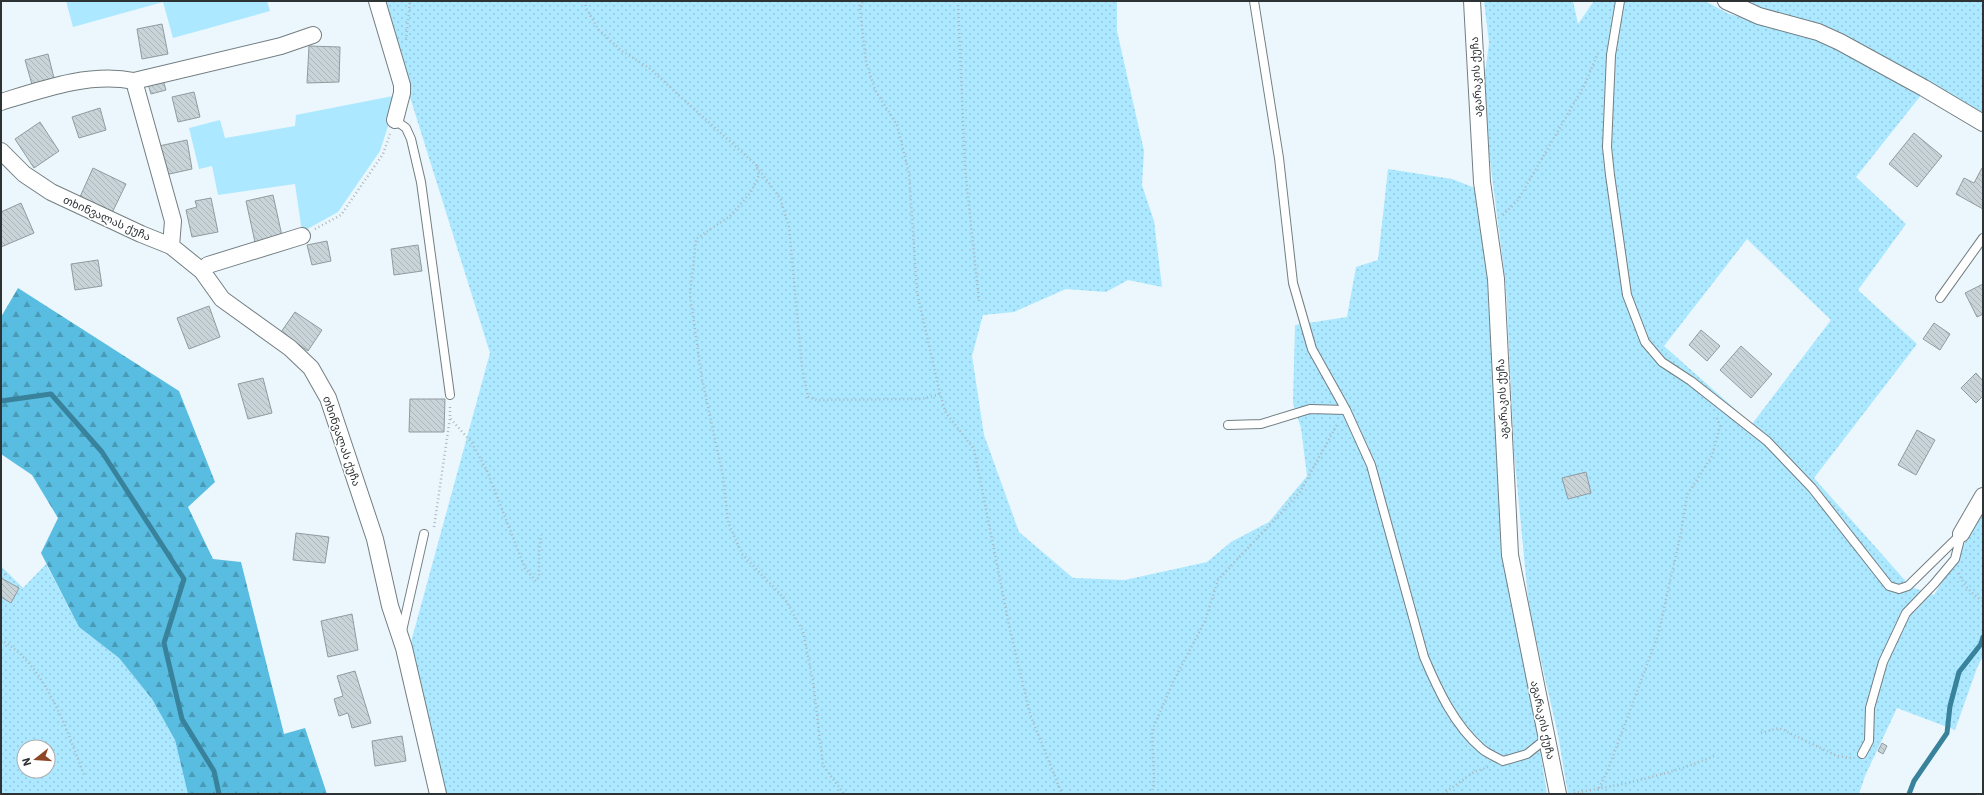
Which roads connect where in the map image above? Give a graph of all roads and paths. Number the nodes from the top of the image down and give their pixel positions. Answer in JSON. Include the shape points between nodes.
{"nodes":[{"id":1,"x":377,"y":1,"type":"edge"},
{"id":2,"x":585,"y":1,"type":"edge"},
{"id":3,"x":859,"y":1,"type":"edge"},
{"id":4,"x":863,"y":1,"type":"edge"},
{"id":5,"x":958,"y":1,"type":"edge"},
{"id":6,"x":1254,"y":1,"type":"edge"},
{"id":7,"x":1472,"y":1,"type":"edge"},
{"id":8,"x":1620,"y":1,"type":"edge"},
{"id":9,"x":1726,"y":1,"type":"edge"},
{"id":10,"x":861,"y":10,"type":"junction"},
{"id":11,"x":313,"y":36,"type":"dead end"},
{"id":12,"x":1598,"y":52,"type":"dead end"},
{"id":13,"x":134,"y":81,"type":"junction"},
{"id":14,"x":1,"y":102,"type":"edge"},
{"id":15,"x":395,"y":120,"type":"junction"},
{"id":16,"x":1983,"y":123,"type":"edge"},
{"id":17,"x":1,"y":151,"type":"edge"},
{"id":18,"x":756,"y":165,"type":"junction"},
{"id":19,"x":1489,"y":228,"type":"junction"},
{"id":20,"x":302,"y":236,"type":"joint"},
{"id":21,"x":1983,"y":238,"type":"edge"},
{"id":22,"x":171,"y":246,"type":"junction"},
{"id":23,"x":202,"y":271,"type":"junction"},
{"id":24,"x":1940,"y":298,"type":"dead end"},
{"id":25,"x":979,"y":302,"type":"dead end"},
{"id":26,"x":940,"y":394,"type":"junction"},
{"id":27,"x":450,"y":395,"type":"joint"},
{"id":28,"x":1710,"y":396,"type":"junction"},
{"id":29,"x":1346,"y":410,"type":"junction"},
{"id":30,"x":450,"y":418,"type":"junction"},
{"id":31,"x":1228,"y":426,"type":"dead end"},
{"id":32,"x":1983,"y":496,"type":"edge"},
{"id":33,"x":424,"y":534,"type":"joint"},
{"id":34,"x":1961,"y":534,"type":"junction"},
{"id":35,"x":541,"y":535,"type":"dead end"},
{"id":36,"x":1954,"y":559,"type":"junction"},
{"id":37,"x":1,"y":572,"type":"edge"},
{"id":38,"x":6,"y":575,"type":"dead end"},
{"id":39,"x":1983,"y":601,"type":"edge"},
{"id":40,"x":401,"y":636,"type":"junction"},
{"id":41,"x":1,"y":640,"type":"edge"},
{"id":42,"x":1760,"y":733,"type":"dead end"},
{"id":43,"x":1547,"y":737,"type":"junction"},
{"id":44,"x":1862,"y":754,"type":"joint"},
{"id":45,"x":1714,"y":756,"type":"dead end"},
{"id":46,"x":1503,"y":761,"type":"junction"},
{"id":47,"x":84,"y":774,"type":"dead end"},
{"id":48,"x":1599,"y":788,"type":"junction"},
{"id":49,"x":438,"y":794,"type":"edge"},
{"id":50,"x":844,"y":794,"type":"edge"},
{"id":51,"x":1062,"y":794,"type":"edge"},
{"id":52,"x":1152,"y":794,"type":"edge"},
{"id":53,"x":1442,"y":794,"type":"edge"},
{"id":54,"x":1558,"y":794,"type":"edge"},
{"id":55,"x":1567,"y":794,"type":"edge"}],
"edges":[{"from":1,"to":15,"type":"street","via":[[402,85]]},
{"from":2,"to":18,"type":"path","via":[[586,8],[599,30],[622,51],[649,68]]},
{"from":3,"to":10,"type":"path"},
{"from":4,"to":10,"type":"path"},
{"from":5,"to":25,"type":"path","via":[[965,168]]},
{"from":6,"to":29,"type":"lane","via":[[1279,158],[1293,283],[1312,349]]},
{"from":7,"to":19,"type":"street","name":"აგარაკის ქუჩა","via":[[1482,182]]},
{"from":8,"to":28,"type":"lane","via":[[1611,55],[1607,147],[1627,295],[1651,351],[1662,362]]},
{"from":9,"to":16,"type":"street","via":[[1759,16],[1818,32],[1840,42]]},
{"from":10,"to":26,"type":"path","via":[[866,62],[875,90],[897,125],[909,173],[917,292]]},
{"from":11,"to":13,"type":"street"},
{"from":12,"to":19,"type":"path","via":[[1584,86],[1518,200]]},
{"from":13,"to":14,"type":"street","via":[[102,78],[68,84]]},
{"from":13,"to":22,"type":"street","via":[[173,221]]},
{"from":15,"to":20,"type":"path","via":[[384,154],[341,215]]},
{"from":15,"to":27,"type":"lane","via":[[406,128],[411,139],[421,182]]},
{"from":17,"to":22,"type":"street","name":"თხინვალას ქუჩა","via":[[24,174],[51,192],[126,228]]},
{"from":18,"to":26,"type":"path","via":[[780,198],[788,227],[802,367],[808,397],[817,400],[922,399]]},
{"from":18,"to":50,"type":"path","via":[[759,175],[751,192],[730,216],[696,240],[690,295],[702,379],[723,476],[728,522],[742,554],[785,599],[803,630],[813,682],[823,765]]},
{"from":19,"to":43,"type":"street","name":"აგარაკის ქუჩა","via":[[1496,279],[1510,554]]},
{"from":20,"to":23,"type":"street","via":[[208,265]]},
{"from":21,"to":24,"type":"lane"},
{"from":22,"to":23,"type":"street","name":"თხინვალას ქუჩა"},
{"from":23,"to":40,"type":"street","name":"თხინვალას ქუჩა","via":[[222,298],[290,348],[311,368],[328,398],[375,539],[390,606]]},
{"from":26,"to":51,"type":"path","via":[[946,414],[974,449],[1009,625],[1030,714]]},
{"from":27,"to":30,"type":"path"},
{"from":28,"to":34,"type":"lane","via":[[1767,441],[1812,488],[1889,586],[1908,586]]},
{"from":28,"to":48,"type":"path","via":[[1720,426],[1712,456],[1687,495],[1658,635]]},
{"from":29,"to":31,"type":"lane","via":[[1310,409],[1262,424]]},
{"from":29,"to":46,"type":"lane","via":[[1371,465],[1424,657],[1433,679],[1461,728],[1483,750]]},
{"from":29,"to":52,"type":"path","via":[[1329,436],[1300,492],[1218,580],[1205,621],[1173,682],[1152,732]]},
{"from":30,"to":33,"type":"path","via":[[433,534]]},
{"from":30,"to":35,"type":"path","via":[[472,443],[487,471],[525,568],[536,581],[539,577],[538,552]]},
{"from":32,"to":34,"type":"street"},
{"from":33,"to":40,"type":"lane"},
{"from":34,"to":36,"type":"lane"},
{"from":36,"to":39,"type":"path","via":[[1961,579],[1974,595]]},
{"from":36,"to":44,"type":"lane","via":[[1906,613],[1883,662],[1870,708],[1869,741]]},
{"from":37,"to":38,"type":"path"},
{"from":40,"to":49,"type":"street","name":"თხინვალას ქუჩა"},
{"from":41,"to":47,"type":"path","via":[[10,645],[38,675],[66,728]]},
{"from":42,"to":44,"type":"path","via":[[1779,728],[1837,756],[1849,758]]},
{"from":43,"to":46,"type":"lane","via":[[1527,754]]},
{"from":43,"to":54,"type":"street","name":"აგარაკის ქუჩა"},
{"from":45,"to":48,"type":"path","via":[[1686,768]]},
{"from":46,"to":53,"type":"path","via":[[1474,772]]},
{"from":48,"to":55,"type":"path"}]}
